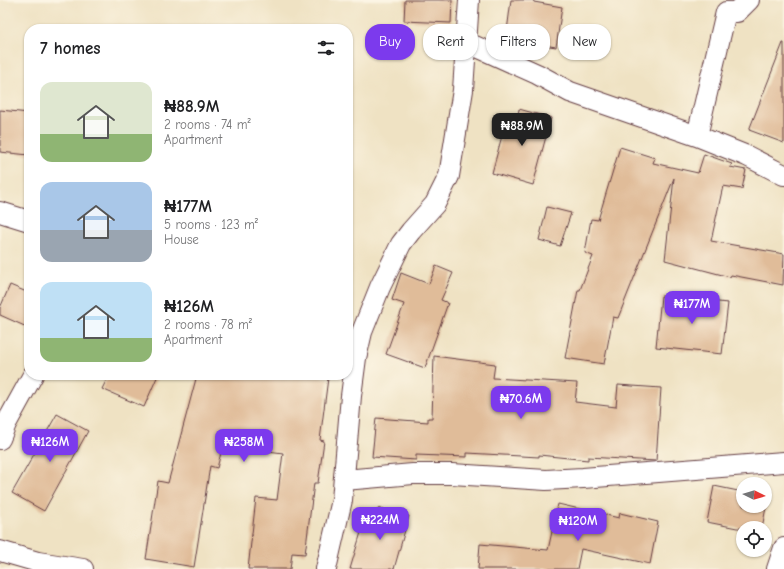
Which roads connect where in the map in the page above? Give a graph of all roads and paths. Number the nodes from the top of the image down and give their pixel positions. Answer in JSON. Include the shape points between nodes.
{"nodes":[{"id":1,"x":469,"y":0,"type":"edge"},
{"id":2,"x":749,"y":0,"type":"edge"},
{"id":3,"x":467,"y":24,"type":"edge"},
{"id":4,"x":478,"y":47,"type":"edge"},
{"id":5,"x":465,"y":60,"type":"edge"},
{"id":6,"x":697,"y":136,"type":"junction"},
{"id":7,"x":784,"y":175,"type":"edge"},
{"id":8,"x":0,"y":212,"type":"edge"},
{"id":9,"x":24,"y":219,"type":"edge"},
{"id":10,"x":353,"y":354,"type":"edge"},
{"id":11,"x":30,"y":380,"type":"edge"},
{"id":12,"x":350,"y":380,"type":"edge"},
{"id":13,"x":0,"y":439,"type":"edge"},
{"id":14,"x":784,"y":462,"type":"edge"},
{"id":15,"x":344,"y":480,"type":"junction"},
{"id":16,"x":784,"y":548,"type":"edge"},
{"id":17,"x":0,"y":551,"type":"edge"},
{"id":18,"x":37,"y":566,"type":"edge"},
{"id":19,"x":83,"y":569,"type":"edge"},
{"id":20,"x":326,"y":569,"type":"edge"},
{"id":21,"x":777,"y":569,"type":"edge"}],
"edges":[{"from":1,"to":3,"type":"street"},
{"from":2,"to":6,"type":"street","via":[[737,12],[726,12]]},
{"from":4,"to":6,"type":"street","via":[[570,92]]},
{"from":5,"to":10,"type":"street","via":[[463,90],[449,176],[436,204],[411,231],[392,262]]},
{"from":6,"to":7,"type":"street","via":[[748,156]]},
{"from":8,"to":9,"type":"street"},
{"from":11,"to":13,"type":"street"},
{"from":12,"to":15,"type":"street"},
{"from":14,"to":15,"type":"street","via":[[546,480],[436,474]]},
{"from":15,"to":20,"type":"street","via":[[340,514]]},
{"from":16,"to":21,"type":"street"},
{"from":17,"to":18,"type":"street"},
{"from":18,"to":19,"type":"street"}]}
